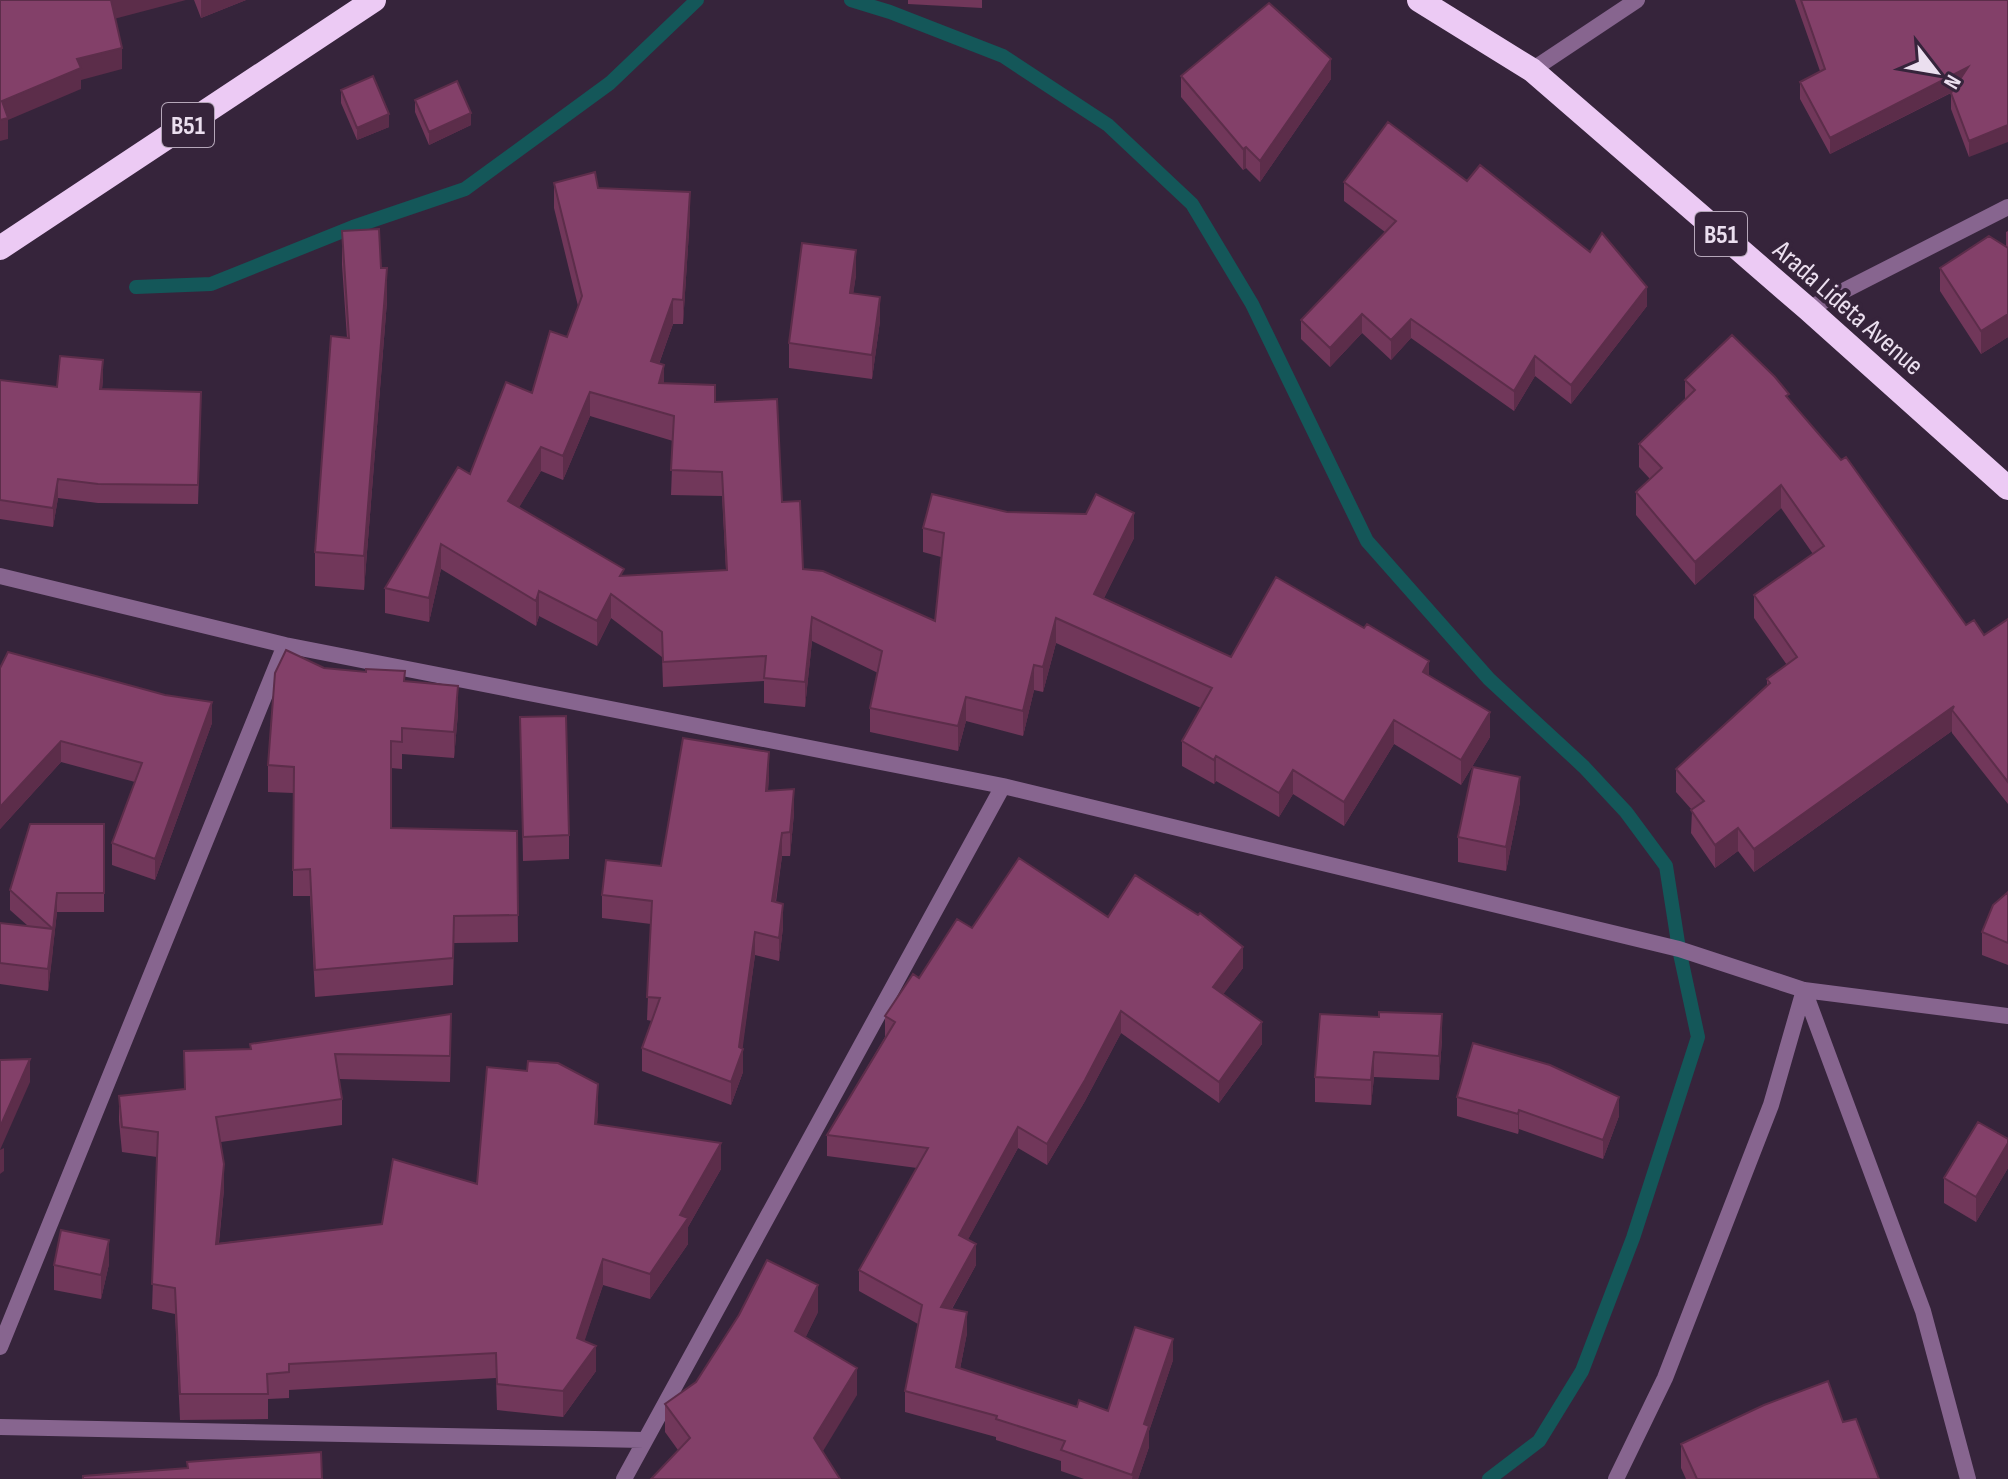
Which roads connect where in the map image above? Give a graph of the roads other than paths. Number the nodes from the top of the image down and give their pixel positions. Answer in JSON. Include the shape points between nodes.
{"nodes":[{"id":1,"x":374,"y":0,"type":"edge"},
{"id":2,"x":1419,"y":0,"type":"edge"},
{"id":3,"x":1637,"y":0,"type":"edge"},
{"id":4,"x":1532,"y":70,"type":"junction"},
{"id":5,"x":2008,"y":207,"type":"edge"},
{"id":6,"x":0,"y":248,"type":"edge"},
{"id":7,"x":1808,"y":309,"type":"junction"},
{"id":8,"x":2008,"y":488,"type":"edge"},
{"id":9,"x":0,"y":576,"type":"edge"},
{"id":10,"x":285,"y":645,"type":"junction"},
{"id":11,"x":1003,"y":786,"type":"junction"},
{"id":12,"x":1804,"y":990,"type":"junction"},
{"id":13,"x":2008,"y":1016,"type":"edge"},
{"id":14,"x":0,"y":1347,"type":"edge"},
{"id":15,"x":0,"y":1427,"type":"edge"},
{"id":16,"x":644,"y":1440,"type":"junction"},
{"id":17,"x":624,"y":1479,"type":"edge"},
{"id":18,"x":1616,"y":1479,"type":"edge"},
{"id":19,"x":1968,"y":1479,"type":"edge"}],
"edges":[{"from":1,"to":6,"type":"highway","number":"B51"},
{"from":2,"to":4,"type":"highway","name":"Arada Lideta Avenue","number":"B51"},
{"from":3,"to":4,"type":"street"},
{"from":4,"to":7,"type":"highway","name":"Arada Lideta Avenue","number":"B51"},
{"from":5,"to":7,"type":"street"},
{"from":7,"to":8,"type":"highway","name":"Arada Lideta Avenue","number":"B51"},
{"from":9,"to":10,"type":"street"},
{"from":10,"to":11,"type":"street"},
{"from":10,"to":14,"type":"street"},
{"from":11,"to":12,"type":"street","via":[[1679,949]]},
{"from":11,"to":16,"type":"street"},
{"from":12,"to":13,"type":"street"},
{"from":12,"to":18,"type":"street","via":[[1771,1105],[1665,1378]]},
{"from":12,"to":19,"type":"street","via":[[1923,1311]]},
{"from":15,"to":16,"type":"street"},
{"from":16,"to":17,"type":"street"}]}
